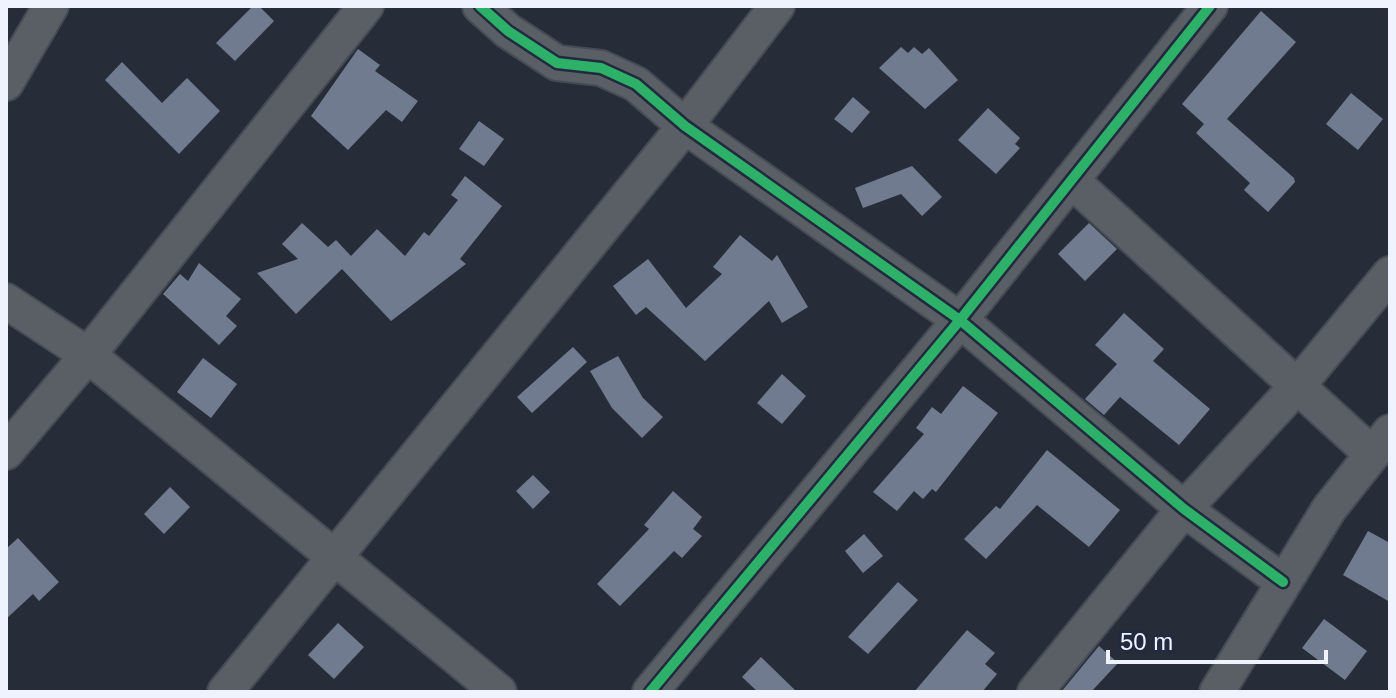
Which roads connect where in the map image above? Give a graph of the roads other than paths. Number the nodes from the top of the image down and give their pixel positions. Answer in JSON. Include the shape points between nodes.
{"nodes":[{"id":1,"x":51,"y":6,"type":"edge"},
{"id":2,"x":366,"y":6,"type":"edge"},
{"id":3,"x":480,"y":6,"type":"edge"},
{"id":4,"x":777,"y":6,"type":"edge"},
{"id":5,"x":1210,"y":6,"type":"edge"},
{"id":6,"x":6,"y":83,"type":"edge"},
{"id":7,"x":685,"y":126,"type":"junction"},
{"id":8,"x":1071,"y":180,"type":"junction"},
{"id":9,"x":1390,"y":274,"type":"edge"},
{"id":10,"x":6,"y":301,"type":"edge"},
{"id":11,"x":960,"y":320,"type":"junction"},
{"id":12,"x":88,"y":355,"type":"junction"},
{"id":13,"x":1299,"y":384,"type":"junction"},
{"id":14,"x":1381,"y":443,"type":"edge"},
{"id":15,"x":6,"y":452,"type":"edge"},
{"id":16,"x":1184,"y":509,"type":"junction"},
{"id":17,"x":334,"y":557,"type":"junction"},
{"id":18,"x":1283,"y":582,"type":"junction"},
{"id":19,"x":225,"y":692,"type":"edge"},
{"id":20,"x":499,"y":692,"type":"edge"},
{"id":21,"x":650,"y":692,"type":"edge"},
{"id":22,"x":1035,"y":692,"type":"edge"},
{"id":23,"x":1217,"y":692,"type":"edge"}],
"edges":[{"from":1,"to":6,"type":"street"},
{"from":2,"to":12,"type":"street"},
{"from":3,"to":7,"type":"street","via":[[557,63],[601,68],[636,84]]},
{"from":4,"to":7,"type":"street"},
{"from":5,"to":8,"type":"street"},
{"from":7,"to":11,"type":"street"},
{"from":7,"to":17,"type":"street"},
{"from":8,"to":11,"type":"street"},
{"from":8,"to":13,"type":"street"},
{"from":9,"to":13,"type":"street"},
{"from":10,"to":12,"type":"street"},
{"from":11,"to":16,"type":"street"},
{"from":11,"to":21,"type":"street"},
{"from":12,"to":15,"type":"street"},
{"from":12,"to":17,"type":"street"},
{"from":13,"to":14,"type":"street"},
{"from":13,"to":16,"type":"street"},
{"from":14,"to":18,"type":"street","via":[[1329,509]]},
{"from":16,"to":18,"type":"street"},
{"from":16,"to":22,"type":"street"},
{"from":17,"to":19,"type":"street"},
{"from":17,"to":20,"type":"street"},
{"from":18,"to":23,"type":"street"}]}
